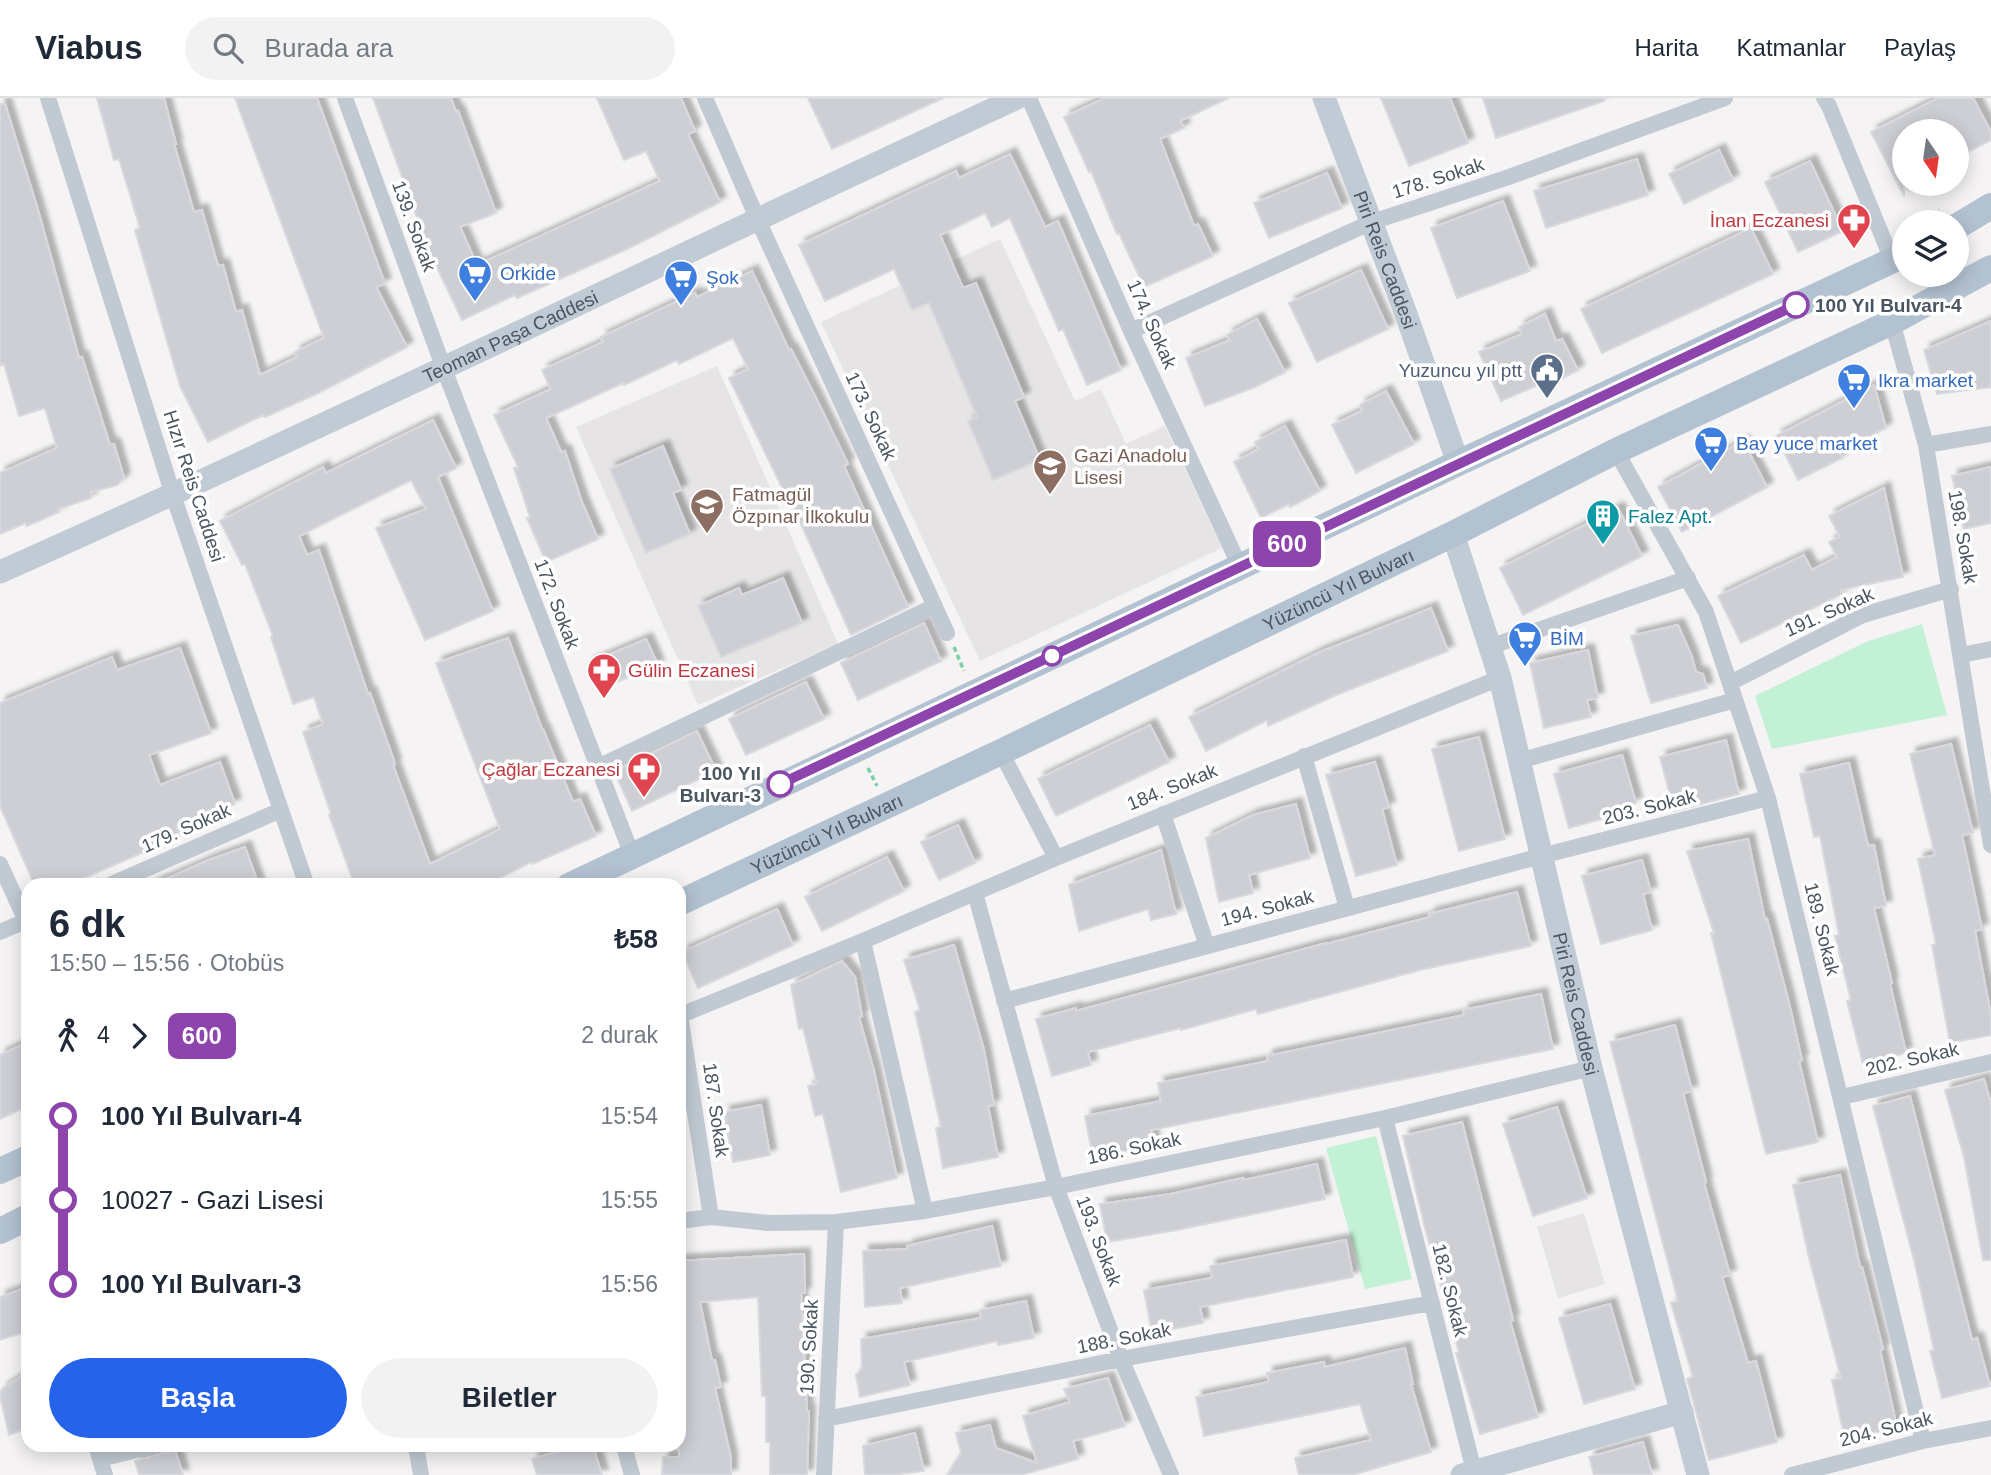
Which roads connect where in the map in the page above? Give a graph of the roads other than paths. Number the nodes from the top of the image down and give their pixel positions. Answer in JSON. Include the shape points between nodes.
{"nodes":[{"id":1,"x":48,"y":98,"type":"edge"},
{"id":2,"x":345,"y":98,"type":"edge"},
{"id":3,"x":705,"y":98,"type":"edge"},
{"id":4,"x":1017,"y":98,"type":"edge"},
{"id":5,"x":1028,"y":98,"type":"edge"},
{"id":6,"x":1324,"y":98,"type":"edge"},
{"id":7,"x":1725,"y":98,"type":"edge"},
{"id":8,"x":1824,"y":98,"type":"edge"},
{"id":9,"x":1991,"y":208,"type":"edge"},
{"id":10,"x":757,"y":218,"type":"junction"},
{"id":11,"x":1991,"y":218,"type":"edge"},
{"id":12,"x":1372,"y":222,"type":"junction"},
{"id":13,"x":1969,"y":222,"type":"edge"},
{"id":14,"x":1969,"y":226,"type":"edge"},
{"id":15,"x":1892,"y":245,"type":"edge"},
{"id":16,"x":1892,"y":261,"type":"edge"},
{"id":17,"x":1991,"y":269,"type":"edge"},
{"id":18,"x":1892,"y":322,"type":"junction"},
{"id":19,"x":1132,"y":331,"type":"junction"},
{"id":20,"x":444,"y":369,"type":"junction"},
{"id":21,"x":1991,"y":434,"type":"edge"},
{"id":22,"x":1926,"y":445,"type":"junction"},
{"id":23,"x":1616,"y":451,"type":"junction"},
{"id":24,"x":1458,"y":463,"type":"junction"},
{"id":25,"x":173,"y":495,"type":"junction"},
{"id":26,"x":1453,"y":534,"type":"junction"},
{"id":27,"x":1240,"y":567,"type":"junction"},
{"id":28,"x":0,"y":572,"type":"edge"},
{"id":29,"x":1688,"y":578,"type":"junction"},
{"id":30,"x":1951,"y":589,"type":"junction"},
{"id":31,"x":935,"y":607,"type":"junction"},
{"id":32,"x":947,"y":632,"type":"road end"},
{"id":33,"x":1489,"y":647,"type":"junction"},
{"id":34,"x":1991,"y":649,"type":"edge"},
{"id":35,"x":1961,"y":655,"type":"junction"},
{"id":36,"x":1500,"y":678,"type":"junction"},
{"id":37,"x":1730,"y":683,"type":"junction"},
{"id":38,"x":1735,"y":700,"type":"junction"},
{"id":39,"x":1001,"y":752,"type":"junction"},
{"id":40,"x":1304,"y":756,"type":"junction"},
{"id":41,"x":1519,"y":761,"type":"junction"},
{"id":42,"x":598,"y":767,"type":"junction"},
{"id":43,"x":1768,"y":798,"type":"junction"},
{"id":44,"x":281,"y":810,"type":"junction"},
{"id":45,"x":1163,"y":814,"type":"junction"},
{"id":46,"x":1991,"y":845,"type":"edge"},
{"id":47,"x":632,"y":855,"type":"junction"},
{"id":48,"x":1541,"y":856,"type":"junction"},
{"id":49,"x":1056,"y":858,"type":"junction"},
{"id":50,"x":0,"y":864,"type":"edge"},
{"id":51,"x":125,"y":878,"type":"edge"},
{"id":52,"x":304,"y":878,"type":"edge"},
{"id":53,"x":585,"y":878,"type":"edge"},
{"id":54,"x":975,"y":893,"type":"junction"},
{"id":55,"x":686,"y":900,"type":"edge"},
{"id":56,"x":21,"y":908,"type":"edge"},
{"id":57,"x":1347,"y":908,"type":"junction"},
{"id":58,"x":21,"y":923,"type":"edge"},
{"id":59,"x":0,"y":932,"type":"edge"},
{"id":60,"x":863,"y":941,"type":"junction"},
{"id":61,"x":1206,"y":946,"type":"junction"},
{"id":62,"x":1004,"y":1001,"type":"junction"},
{"id":63,"x":686,"y":1010,"type":"edge"},
{"id":64,"x":686,"y":1053,"type":"edge"},
{"id":65,"x":1991,"y":1062,"type":"edge"},
{"id":66,"x":1591,"y":1068,"type":"junction"},
{"id":67,"x":1842,"y":1097,"type":"junction"},
{"id":68,"x":1385,"y":1118,"type":"junction"},
{"id":69,"x":21,"y":1161,"type":"edge"},
{"id":70,"x":0,"y":1171,"type":"edge"},
{"id":71,"x":1056,"y":1187,"type":"junction"},
{"id":72,"x":925,"y":1211,"type":"junction"},
{"id":73,"x":710,"y":1217,"type":"junction"},
{"id":74,"x":21,"y":1220,"type":"edge"},
{"id":75,"x":686,"y":1220,"type":"edge"},
{"id":76,"x":836,"y":1222,"type":"junction"},
{"id":77,"x":0,"y":1231,"type":"edge"},
{"id":78,"x":1432,"y":1303,"type":"junction"},
{"id":79,"x":1121,"y":1359,"type":"junction"},
{"id":80,"x":1682,"y":1412,"type":"junction"},
{"id":81,"x":826,"y":1419,"type":"junction"},
{"id":82,"x":1991,"y":1428,"type":"edge"},
{"id":83,"x":1923,"y":1441,"type":"junction"},
{"id":84,"x":98,"y":1452,"type":"edge"},
{"id":85,"x":417,"y":1452,"type":"edge"},
{"id":86,"x":626,"y":1452,"type":"edge"},
{"id":87,"x":1470,"y":1474,"type":"edge"},
{"id":88,"x":105,"y":1475,"type":"edge"},
{"id":89,"x":421,"y":1475,"type":"edge"},
{"id":90,"x":632,"y":1475,"type":"edge"},
{"id":91,"x":824,"y":1475,"type":"edge"},
{"id":92,"x":1171,"y":1475,"type":"edge"},
{"id":93,"x":1698,"y":1475,"type":"edge"},
{"id":94,"x":1792,"y":1475,"type":"edge"}],
"edges":[{"from":1,"to":25,"type":"street","name":"Hızır Reis Caddesi"},
{"from":2,"to":20,"type":"street","name":"139. Sokak"},
{"from":3,"to":10,"type":"street","name":"173. Sokak"},
{"from":4,"to":10,"type":"street","name":"Teoman Paşa Caddesi"},
{"from":5,"to":19,"type":"street","name":"174. Sokak"},
{"from":6,"to":12,"type":"street","name":"Piri Reis Caddesi"},
{"from":7,"to":12,"type":"street","name":"178. Sokak"},
{"from":8,"to":15,"type":"street"},
{"from":9,"to":13,"type":"main road"},
{"from":10,"to":20,"type":"street","name":"Teoman Paşa Caddesi"},
{"from":10,"to":31,"type":"street","name":"173. Sokak"},
{"from":11,"to":14,"type":"main road"},
{"from":12,"to":19,"type":"street","name":"178. Sokak"},
{"from":12,"to":24,"type":"street","name":"Piri Reis Caddesi"},
{"from":16,"to":24,"type":"main road"},
{"from":17,"to":18,"type":"main road","name":"Yüzüncü Yıl Bulvarı"},
{"from":18,"to":22,"type":"street","name":"198. Sokak"},
{"from":18,"to":23,"type":"main road","name":"Yüzüncü Yıl Bulvarı"},
{"from":19,"to":27,"type":"street","name":"174. Sokak"},
{"from":20,"to":25,"type":"street","name":"Teoman Paşa Caddesi"},
{"from":20,"to":42,"type":"street","name":"172. Sokak"},
{"from":21,"to":22,"type":"street"},
{"from":22,"to":30,"type":"street","name":"198. Sokak"},
{"from":23,"to":26,"type":"main road","name":"Yüzüncü Yıl Bulvarı"},
{"from":23,"to":29,"type":"street","name":"189. Sokak"},
{"from":24,"to":27,"type":"main road"},
{"from":25,"to":28,"type":"street","name":"Teoman Paşa Caddesi"},
{"from":25,"to":44,"type":"street","name":"Hızır Reis Caddesi"},
{"from":26,"to":33,"type":"street","name":"Piri Reis Caddesi"},
{"from":26,"to":39,"type":"main road","name":"Yüzüncü Yıl Bulvarı"},
{"from":27,"to":47,"type":"main road"},
{"from":29,"to":33,"type":"street"},
{"from":29,"to":37,"type":"street","name":"189. Sokak","via":[[1706,612]]},
{"from":30,"to":35,"type":"street","name":"198. Sokak"},
{"from":30,"to":37,"type":"street","name":"191. Sokak","via":[[1863,615]]},
{"from":31,"to":32,"type":"street","name":"173. Sokak"},
{"from":31,"to":42,"type":"street"},
{"from":33,"to":36,"type":"street","name":"Piri Reis Caddesi"},
{"from":34,"to":35,"type":"street"},
{"from":35,"to":46,"type":"street","name":"198. Sokak"},
{"from":36,"to":40,"type":"street","name":"184. Sokak"},
{"from":36,"to":41,"type":"street","name":"Piri Reis Caddesi"},
{"from":37,"to":38,"type":"street","name":"189. Sokak"},
{"from":38,"to":41,"type":"street"},
{"from":38,"to":43,"type":"street","name":"189. Sokak"},
{"from":39,"to":49,"type":"street"},
{"from":39,"to":55,"type":"main road","name":"Yüzüncü Yıl Bulvarı"},
{"from":40,"to":45,"type":"street","name":"184. Sokak"},
{"from":40,"to":57,"type":"street"},
{"from":41,"to":48,"type":"street","name":"Piri Reis Caddesi"},
{"from":42,"to":47,"type":"street","name":"172. Sokak"},
{"from":43,"to":48,"type":"street","name":"203. Sokak"},
{"from":43,"to":67,"type":"street","name":"189. Sokak"},
{"from":44,"to":51,"type":"street","name":"179. Sokak"},
{"from":44,"to":52,"type":"street","name":"Hızır Reis Caddesi"},
{"from":45,"to":49,"type":"street","name":"184. Sokak"},
{"from":45,"to":61,"type":"street"},
{"from":47,"to":53,"type":"main road"},
{"from":48,"to":57,"type":"street","name":"194. Sokak"},
{"from":48,"to":66,"type":"street","name":"Piri Reis Caddesi"},
{"from":49,"to":54,"type":"street","name":"184. Sokak"},
{"from":50,"to":56,"type":"street"},
{"from":54,"to":60,"type":"street","name":"184. Sokak"},
{"from":54,"to":62,"type":"street","name":"193. Sokak"},
{"from":57,"to":61,"type":"street","name":"194. Sokak"},
{"from":58,"to":59,"type":"street"},
{"from":60,"to":63,"type":"street","name":"184. Sokak"},
{"from":60,"to":72,"type":"street"},
{"from":61,"to":62,"type":"street","name":"194. Sokak"},
{"from":62,"to":71,"type":"street","name":"193. Sokak"},
{"from":64,"to":73,"type":"street","name":"187. Sokak"},
{"from":65,"to":67,"type":"street","name":"202. Sokak"},
{"from":66,"to":68,"type":"street","name":"186. Sokak"},
{"from":66,"to":80,"type":"street","name":"Piri Reis Caddesi"},
{"from":67,"to":83,"type":"street","name":"189. Sokak"},
{"from":68,"to":71,"type":"street","name":"186. Sokak"},
{"from":68,"to":78,"type":"street","name":"182. Sokak"},
{"from":69,"to":70,"type":"main road"},
{"from":71,"to":72,"type":"street","name":"186. Sokak"},
{"from":71,"to":79,"type":"street","name":"193. Sokak"},
{"from":72,"to":76,"type":"street","name":"186. Sokak"},
{"from":73,"to":75,"type":"street","name":"186. Sokak"},
{"from":73,"to":76,"type":"street","name":"186. Sokak","via":[[768,1223]]},
{"from":74,"to":77,"type":"main road"},
{"from":76,"to":81,"type":"street","name":"190. Sokak"},
{"from":78,"to":79,"type":"street","name":"188. Sokak"},
{"from":78,"to":87,"type":"street","name":"182. Sokak"},
{"from":79,"to":81,"type":"street","name":"188. Sokak"},
{"from":79,"to":92,"type":"street","name":"193. Sokak"},
{"from":80,"to":87,"type":"street"},
{"from":80,"to":93,"type":"street","name":"Piri Reis Caddesi"},
{"from":81,"to":91,"type":"street","name":"190. Sokak"},
{"from":82,"to":83,"type":"street","name":"204. Sokak"},
{"from":83,"to":94,"type":"street","name":"204. Sokak"},
{"from":84,"to":88,"type":"street"},
{"from":85,"to":89,"type":"street"},
{"from":86,"to":90,"type":"street"}]}
